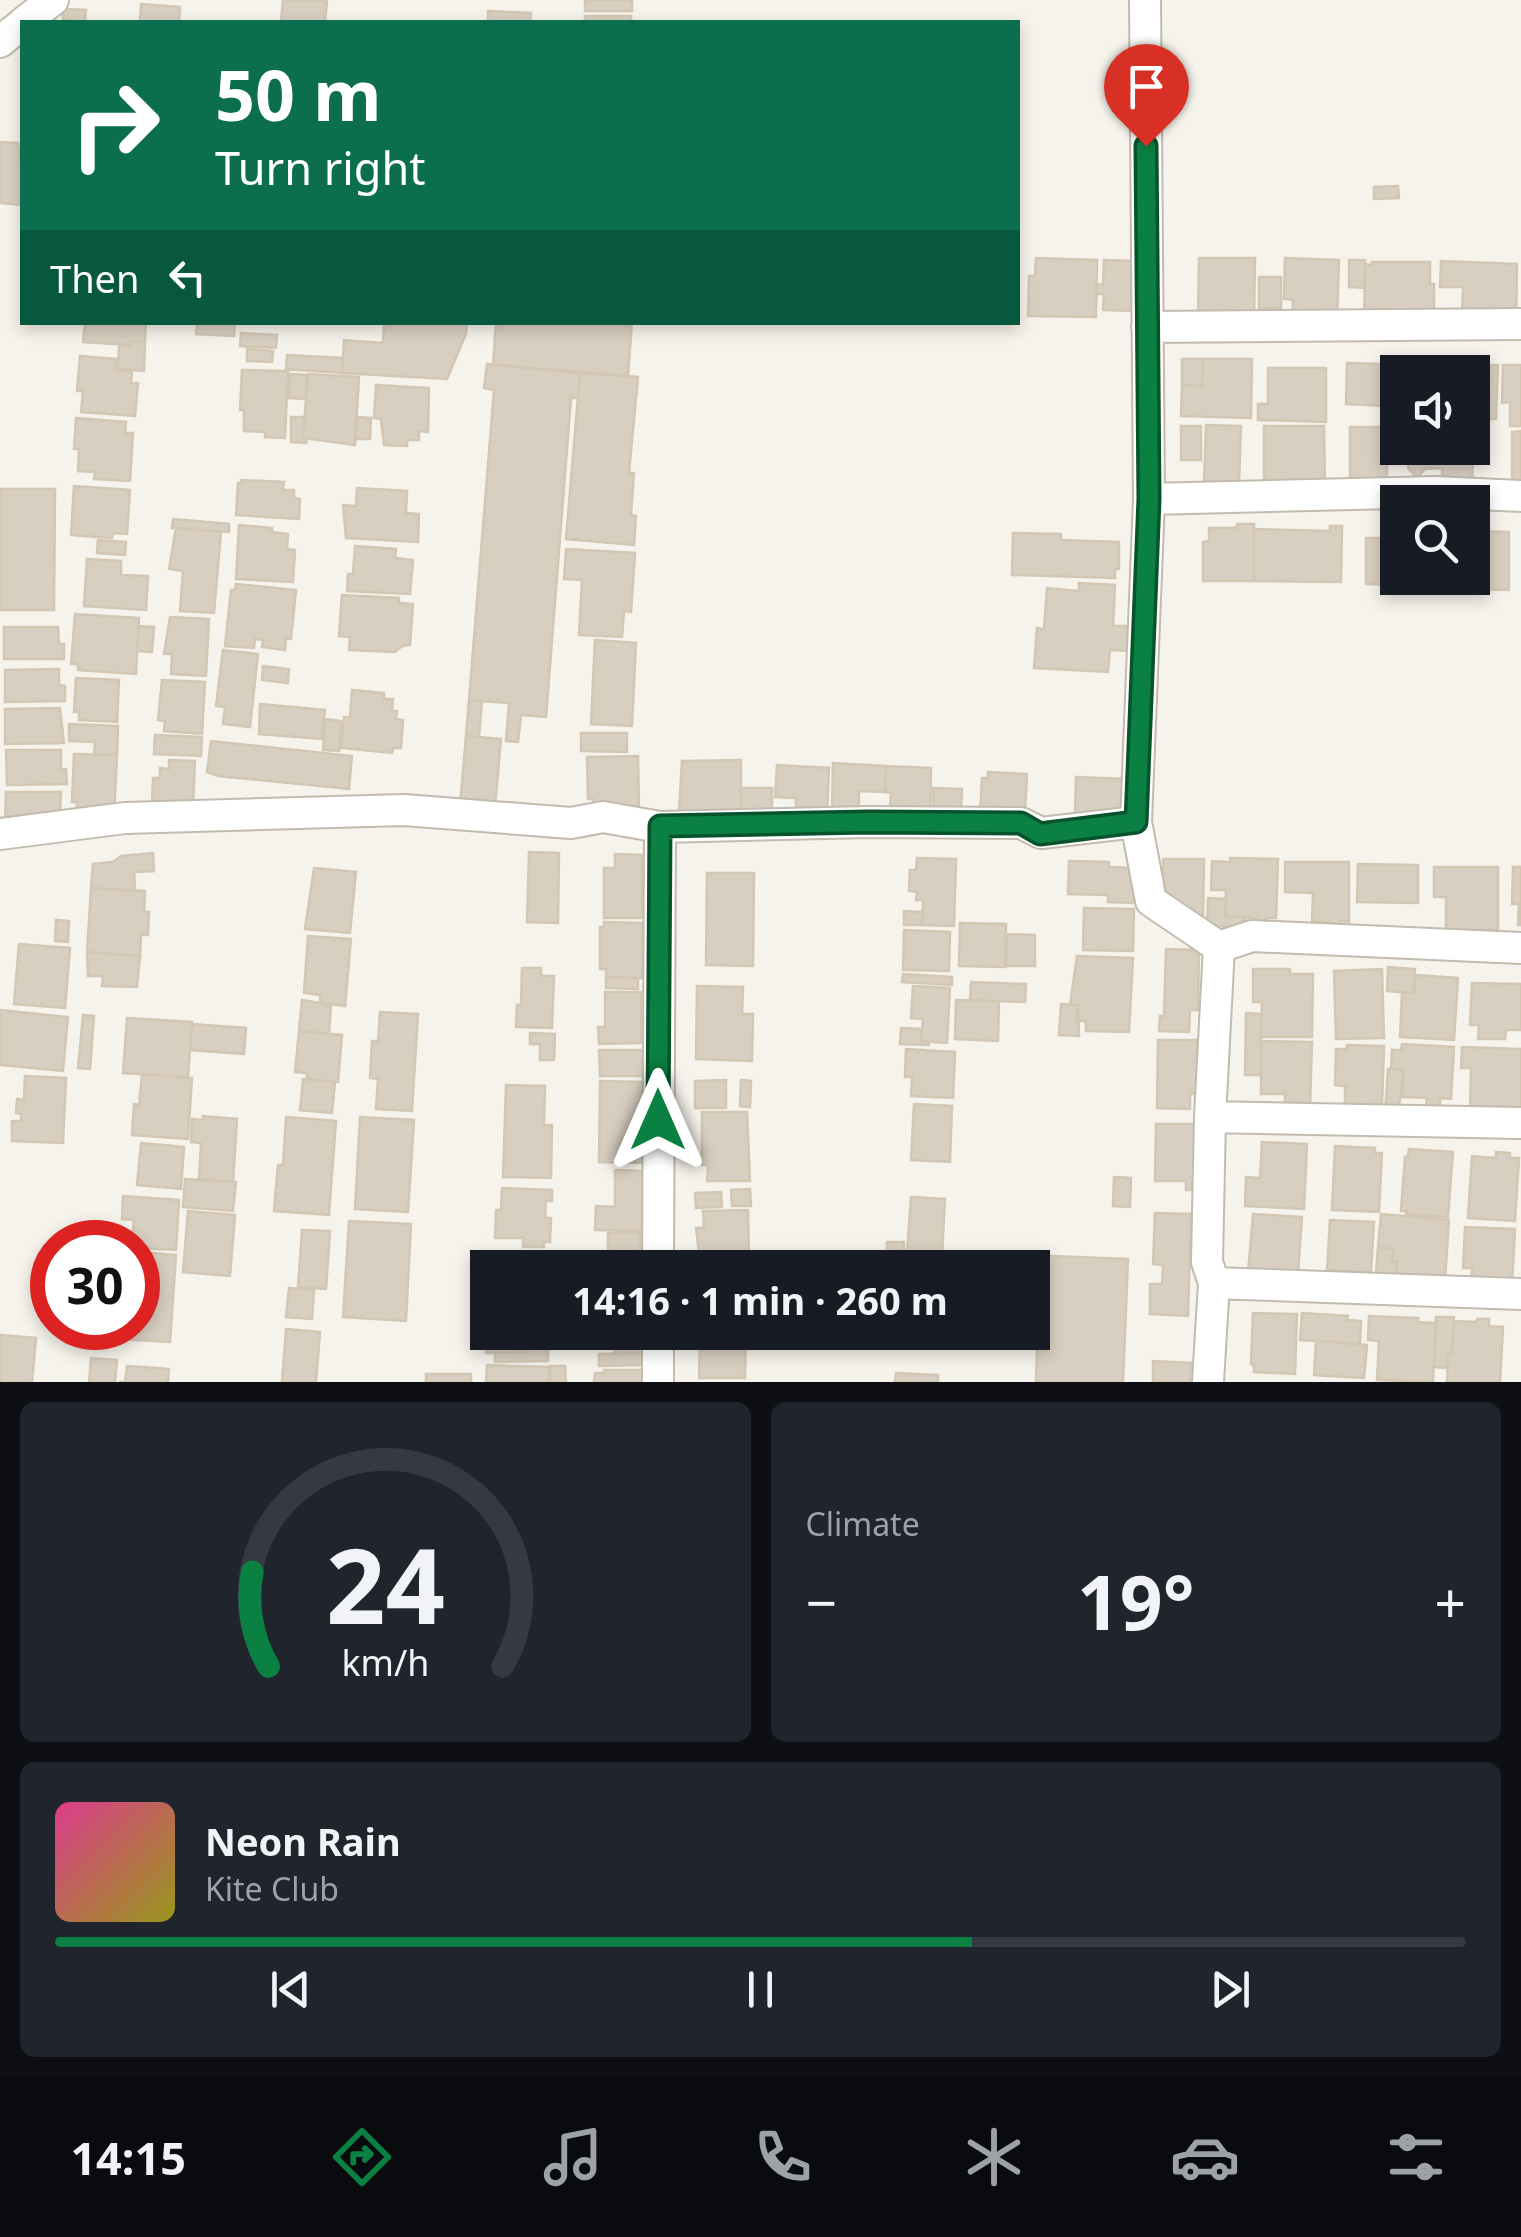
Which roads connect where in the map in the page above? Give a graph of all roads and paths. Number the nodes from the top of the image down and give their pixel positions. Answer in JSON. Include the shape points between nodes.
{"nodes":[{"id":1,"x":52,"y":0,"type":"edge"},
{"id":2,"x":1145,"y":0,"type":"edge"},
{"id":3,"x":27,"y":20,"type":"edge"},
{"id":4,"x":20,"y":25,"type":"edge"},
{"id":5,"x":0,"y":42,"type":"edge"},
{"id":6,"x":1521,"y":324,"type":"edge"},
{"id":7,"x":1147,"y":327,"type":"junction"},
{"id":8,"x":1521,"y":496,"type":"edge"},
{"id":9,"x":1149,"y":499,"type":"junction"},
{"id":10,"x":1136,"y":822,"type":"junction"},
{"id":11,"x":660,"y":826,"type":"junction"},
{"id":12,"x":0,"y":834,"type":"edge"},
{"id":13,"x":1218,"y":947,"type":"junction"},
{"id":14,"x":1521,"y":948,"type":"edge"},
{"id":15,"x":1210,"y":1117,"type":"junction"},
{"id":16,"x":1521,"y":1123,"type":"edge"},
{"id":17,"x":658,"y":1250,"type":"edge"},
{"id":18,"x":1214,"y":1283,"type":"junction"},
{"id":19,"x":1521,"y":1294,"type":"edge"},
{"id":20,"x":658,"y":1350,"type":"edge"},
{"id":21,"x":658,"y":1382,"type":"edge"},
{"id":22,"x":1208,"y":1382,"type":"edge"}],
"edges":[{"from":1,"to":3,"type":"street"},
{"from":2,"to":7,"type":"street"},
{"from":4,"to":5,"type":"street"},
{"from":6,"to":7,"type":"street"},
{"from":7,"to":9,"type":"street"},
{"from":8,"to":9,"type":"street"},
{"from":9,"to":10,"type":"street"},
{"from":10,"to":11,"type":"street","via":[[1040,834],[1021,823]]},
{"from":10,"to":13,"type":"street","via":[[1151,901]]},
{"from":11,"to":12,"type":"street","via":[[603,817],[570,823],[404,810],[125,818]]},
{"from":11,"to":17,"type":"street"},
{"from":13,"to":14,"type":"street","via":[[1252,936]]},
{"from":13,"to":15,"type":"street"},
{"from":15,"to":16,"type":"street"},
{"from":15,"to":18,"type":"street","via":[[1207,1262]]},
{"from":18,"to":19,"type":"street"},
{"from":18,"to":22,"type":"street"},
{"from":20,"to":21,"type":"street"}]}
